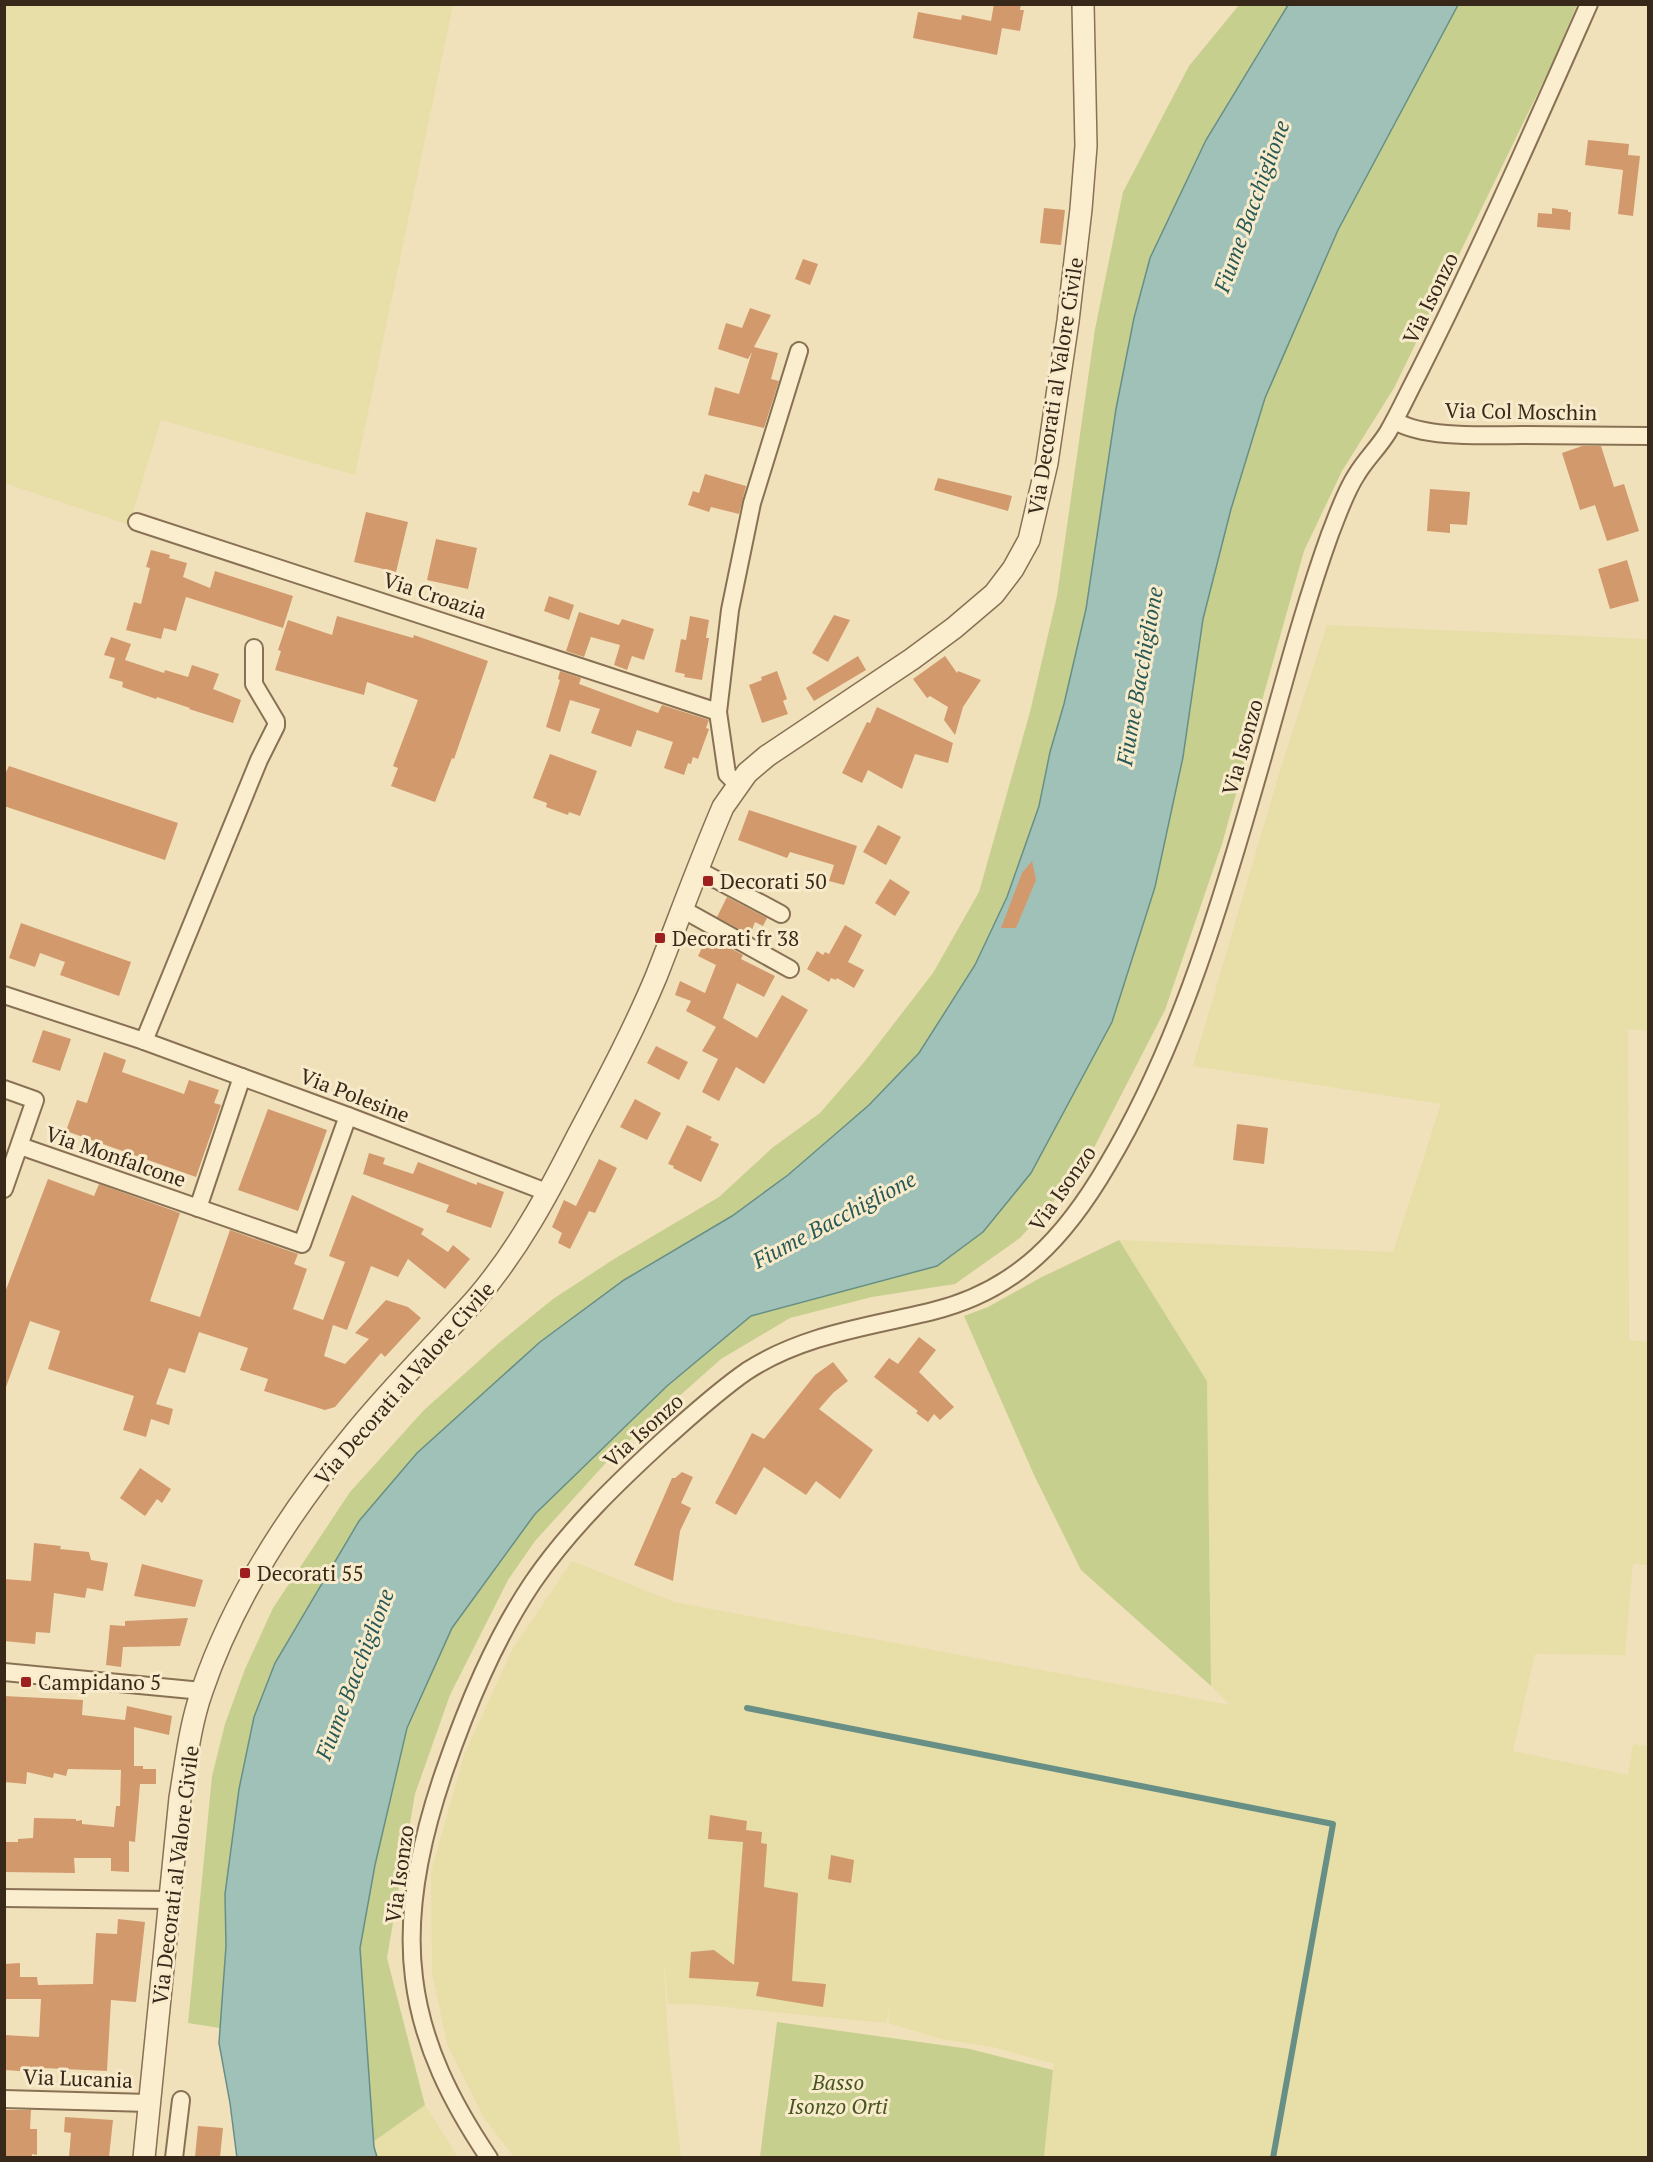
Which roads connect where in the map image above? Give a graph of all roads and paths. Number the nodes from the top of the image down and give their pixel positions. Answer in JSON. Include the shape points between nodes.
{"nodes":[{"id":1,"x":1083,"y":4,"type":"edge"},
{"id":2,"x":1589,"y":4,"type":"edge"},
{"id":3,"x":799,"y":351,"type":"dead end"},
{"id":4,"x":1395,"y":421,"type":"junction"},
{"id":5,"x":1648,"y":436,"type":"edge"},
{"id":6,"x":137,"y":522,"type":"dead end"},
{"id":7,"x":254,"y":648,"type":"dead end"},
{"id":8,"x":718,"y":712,"type":"junction"},
{"id":9,"x":737,"y":784,"type":"junction"},
{"id":10,"x":698,"y":870,"type":"junction"},
{"id":11,"x":682,"y":909,"type":"junction"},
{"id":12,"x":781,"y":914,"type":"dead end"},
{"id":13,"x":790,"y":969,"type":"dead end"},
{"id":14,"x":4,"y":995,"type":"edge"},
{"id":15,"x":144,"y":1041,"type":"junction"},
{"id":16,"x":242,"y":1077,"type":"junction"},
{"id":17,"x":4,"y":1089,"type":"edge"},
{"id":18,"x":348,"y":1116,"type":"junction"},
{"id":19,"x":20,"y":1146,"type":"junction"},
{"id":20,"x":4,"y":1189,"type":"edge"},
{"id":21,"x":549,"y":1193,"type":"junction"},
{"id":22,"x":198,"y":1208,"type":"junction"},
{"id":23,"x":4,"y":1672,"type":"edge"},
{"id":24,"x":202,"y":1690,"type":"junction"},
{"id":25,"x":4,"y":1898,"type":"edge"},
{"id":26,"x":169,"y":1900,"type":"junction"},
{"id":27,"x":4,"y":2099,"type":"edge"},
{"id":28,"x":181,"y":2100,"type":"dead end"},
{"id":29,"x":149,"y":2103,"type":"junction"},
{"id":30,"x":144,"y":2157,"type":"edge"},
{"id":31,"x":174,"y":2157,"type":"edge"},
{"id":32,"x":489,"y":2157,"type":"edge"}],
"edges":[{"from":1,"to":9,"type":"street","name":"Via Decorati al Valore Civile","via":[[1086,146],[1081,209],[1047,463],[1029,540],[994,594],[954,628],[767,756]]},
{"from":2,"to":4,"type":"street","name":"Via Isonzo","via":[[1478,251]]},
{"from":3,"to":8,"type":"street","via":[[742,546]]},
{"from":4,"to":5,"type":"street","name":"Via Col Moschin","via":[[1428,431],[1467,435]]},
{"from":4,"to":32,"type":"street","name":"Via Isonzo","via":[[1358,472],[1332,529],[1210,932],[1181,1012],[1113,1156],[1073,1218],[1050,1246],[997,1287],[941,1309],[820,1337],[788,1349],[724,1388],[628,1472],[579,1523],[533,1583],[487,1663],[431,1808],[412,1931],[413,1972],[429,2044],[461,2114]]},
{"from":6,"to":8,"type":"street","name":"Via Croazia"},
{"from":7,"to":15,"type":"street","via":[[254,684],[275,717],[276,726]]},
{"from":8,"to":9,"type":"street","via":[[727,774]]},
{"from":9,"to":10,"type":"street","name":"Via Decorati al Valore Civile","via":[[723,807]]},
{"from":10,"to":11,"type":"street","name":"Via Decorati al Valore Civile"},
{"from":10,"to":12,"type":"street"},
{"from":11,"to":13,"type":"street"},
{"from":11,"to":21,"type":"street","name":"Via Decorati al Valore Civile","via":[[626,1044]]},
{"from":14,"to":15,"type":"street","name":"Via Polesine"},
{"from":15,"to":16,"type":"street","name":"Via Polesine"},
{"from":16,"to":18,"type":"street","name":"Via Polesine"},
{"from":16,"to":22,"type":"street","name":"Via Monfalcone"},
{"from":17,"to":19,"type":"street","via":[[35,1100]]},
{"from":18,"to":21,"type":"street","name":"Via Polesine"},
{"from":18,"to":22,"type":"street","name":"Via Monfalcone","via":[[302,1244]]},
{"from":19,"to":20,"type":"street"},
{"from":19,"to":22,"type":"street","name":"Via Monfalcone"},
{"from":21,"to":24,"type":"street","name":"Via Decorati al Valore Civile","via":[[494,1278],[354,1434],[294,1512],[226,1628]]},
{"from":23,"to":24,"type":"street"},
{"from":24,"to":26,"type":"street","name":"Via Decorati al Valore Civile","via":[[180,1798]]},
{"from":25,"to":26,"type":"street"},
{"from":26,"to":29,"type":"street","name":"Via Decorati al Valore Civile"},
{"from":27,"to":29,"type":"street","name":"Via Lucania"},
{"from":28,"to":31,"type":"street"},
{"from":29,"to":30,"type":"street","name":"Via Decorati al Valore Civile"}]}
